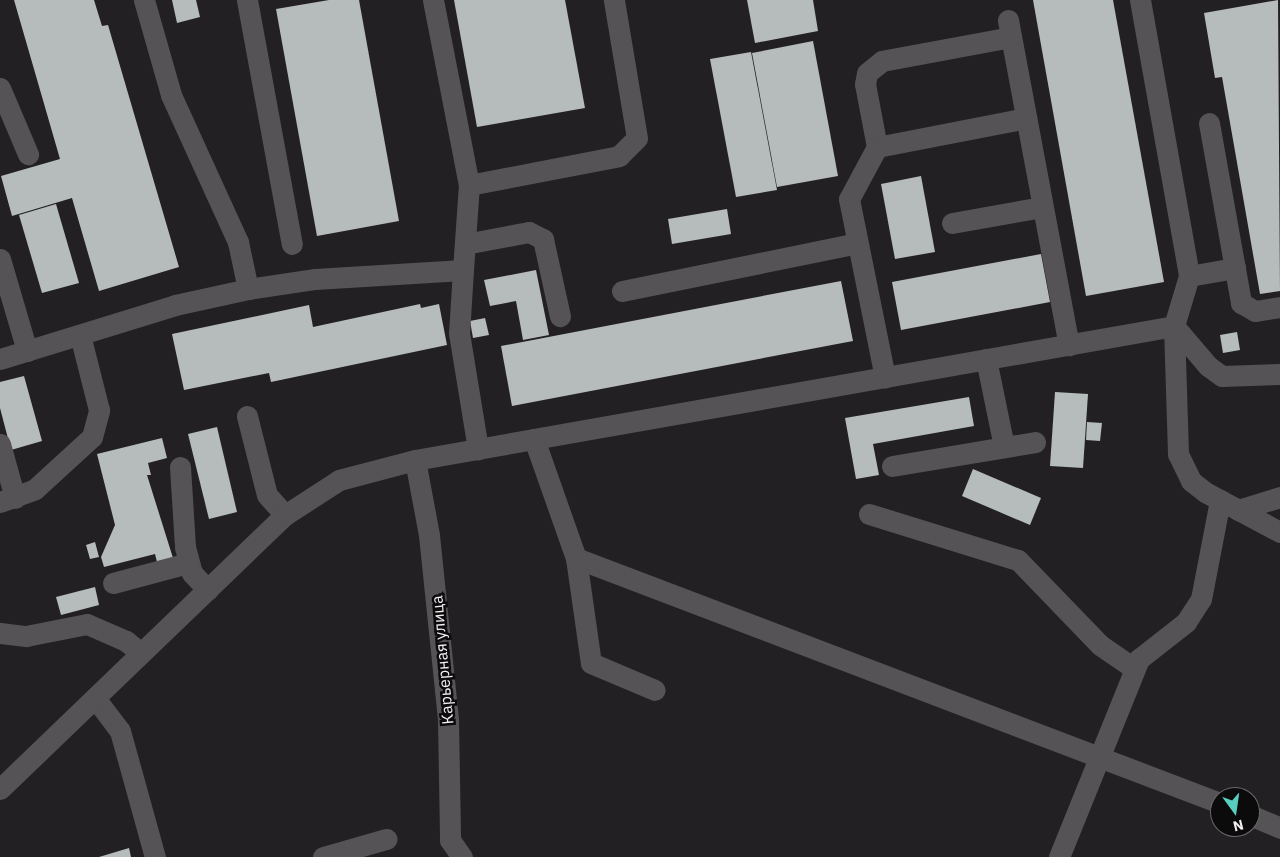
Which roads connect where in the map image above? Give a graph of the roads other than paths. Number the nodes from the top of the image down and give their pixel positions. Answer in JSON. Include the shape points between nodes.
{"nodes":[{"id":1,"x":144,"y":0,"type":"edge"},
{"id":2,"x":247,"y":0,"type":"edge"},
{"id":3,"x":433,"y":0,"type":"edge"},
{"id":4,"x":614,"y":0,"type":"edge"},
{"id":5,"x":1143,"y":1,"type":"edge"},
{"id":6,"x":0,"y":88,"type":"edge"},
{"id":7,"x":1026,"y":118,"type":"junction"},
{"id":8,"x":1209,"y":123,"type":"dead end"},
{"id":9,"x":878,"y":147,"type":"junction"},
{"id":10,"x":28,"y":154,"type":"dead end"},
{"id":11,"x":469,"y":185,"type":"junction"},
{"id":12,"x":1042,"y":207,"type":"junction"},
{"id":13,"x":952,"y":223,"type":"dead end"},
{"id":14,"x":292,"y":244,"type":"dead end"},
{"id":15,"x":465,"y":244,"type":"junction"},
{"id":16,"x":857,"y":244,"type":"junction"},
{"id":17,"x":0,"y":260,"type":"edge"},
{"id":18,"x":1235,"y":268,"type":"junction"},
{"id":19,"x":463,"y":270,"type":"junction"},
{"id":20,"x":1189,"y":276,"type":"junction"},
{"id":21,"x":248,"y":289,"type":"junction"},
{"id":22,"x":622,"y":291,"type":"dead end"},
{"id":23,"x":1280,"y":307,"type":"edge"},
{"id":24,"x":560,"y":316,"type":"dead end"},
{"id":25,"x":1174,"y":326,"type":"junction"},
{"id":26,"x":80,"y":334,"type":"junction"},
{"id":27,"x":1069,"y":345,"type":"junction"},
{"id":28,"x":27,"y":351,"type":"junction"},
{"id":29,"x":0,"y":359,"type":"edge"},
{"id":30,"x":986,"y":359,"type":"junction"},
{"id":31,"x":1280,"y":374,"type":"edge"},
{"id":32,"x":885,"y":377,"type":"junction"},
{"id":33,"x":247,"y":416,"type":"dead end"},
{"id":34,"x":534,"y":439,"type":"junction"},
{"id":35,"x":1035,"y":442,"type":"dead end"},
{"id":36,"x":0,"y":444,"type":"edge"},
{"id":37,"x":1004,"y":447,"type":"junction"},
{"id":38,"x":478,"y":448,"type":"junction"},
{"id":39,"x":415,"y":460,"type":"junction"},
{"id":40,"x":892,"y":466,"type":"dead end"},
{"id":41,"x":180,"y":467,"type":"dead end"},
{"id":42,"x":1280,"y":497,"type":"edge"},
{"id":43,"x":8,"y":500,"type":"edge"},
{"id":44,"x":1220,"y":500,"type":"junction"},
{"id":45,"x":1238,"y":510,"type":"junction"},
{"id":46,"x":869,"y":514,"type":"dead end"},
{"id":47,"x":285,"y":515,"type":"junction"},
{"id":48,"x":1280,"y":532,"type":"edge"},
{"id":49,"x":576,"y":558,"type":"junction"},
{"id":50,"x":188,"y":563,"type":"junction"},
{"id":51,"x":113,"y":583,"type":"dead end"},
{"id":52,"x":208,"y":590,"type":"junction"},
{"id":53,"x":0,"y":633,"type":"edge"},
{"id":54,"x":141,"y":653,"type":"junction"},
{"id":55,"x":1136,"y":669,"type":"junction"},
{"id":56,"x":655,"y":690,"type":"dead end"},
{"id":57,"x":94,"y":698,"type":"junction"},
{"id":58,"x":1100,"y":757,"type":"junction"},
{"id":59,"x":0,"y":789,"type":"edge"},
{"id":60,"x":1210,"y":800,"type":"edge"},
{"id":61,"x":1260,"y":819,"type":"edge"},
{"id":62,"x":1280,"y":828,"type":"edge"},
{"id":63,"x":386,"y":839,"type":"dead end"},
{"id":64,"x":155,"y":857,"type":"edge"},
{"id":65,"x":324,"y":857,"type":"edge"},
{"id":66,"x":462,"y":857,"type":"edge"},
{"id":67,"x":1059,"y":857,"type":"edge"}],
"edges":[{"from":1,"to":21,"type":"street","via":[[171,95],[238,242]]},
{"from":2,"to":14,"type":"street"},
{"from":3,"to":11,"type":"street"},
{"from":4,"to":11,"type":"street","via":[[637,125],[637,138],[629,150],[619,156]]},
{"from":5,"to":20,"type":"street"},
{"from":6,"to":10,"type":"street"},
{"from":7,"to":9,"type":"street"},
{"from":7,"to":9,"type":"street","via":[[1009,28],[874,64],[865,84]]},
{"from":7,"to":12,"type":"street"},
{"from":8,"to":18,"type":"street"},
{"from":9,"to":16,"type":"street","via":[[849,199]]},
{"from":11,"to":15,"type":"street"},
{"from":12,"to":13,"type":"street"},
{"from":12,"to":27,"type":"street"},
{"from":15,"to":19,"type":"street"},
{"from":15,"to":24,"type":"street","via":[[529,232],[543,238]]},
{"from":16,"to":22,"type":"street"},
{"from":16,"to":32,"type":"street"},
{"from":17,"to":28,"type":"street"},
{"from":18,"to":20,"type":"street"},
{"from":18,"to":23,"type":"street","via":[[1246,309]]},
{"from":19,"to":21,"type":"street","via":[[315,279]]},
{"from":19,"to":38,"type":"street","via":[[459,333]]},
{"from":20,"to":25,"type":"street"},
{"from":21,"to":26,"type":"street"},
{"from":25,"to":27,"type":"street"},
{"from":25,"to":31,"type":"street","via":[[1208,366],[1222,376]]},
{"from":25,"to":44,"type":"street","via":[[1178,454],[1191,481]]},
{"from":26,"to":28,"type":"street"},
{"from":26,"to":43,"type":"street","via":[[100,410],[92,437],[35,489]]},
{"from":27,"to":30,"type":"street"},
{"from":28,"to":29,"type":"street"},
{"from":30,"to":32,"type":"street"},
{"from":30,"to":37,"type":"street"},
{"from":32,"to":34,"type":"street"},
{"from":33,"to":47,"type":"street","via":[[267,495]]},
{"from":34,"to":38,"type":"street"},
{"from":34,"to":49,"type":"street"},
{"from":35,"to":37,"type":"street"},
{"from":36,"to":43,"type":"street"},
{"from":37,"to":40,"type":"street"},
{"from":38,"to":39,"type":"street"},
{"from":39,"to":47,"type":"street","via":[[340,480]]},
{"from":39,"to":66,"type":"street","name":"Карьерная улица","via":[[429,534],[448,720],[450,840]]},
{"from":41,"to":50,"type":"street"},
{"from":42,"to":45,"type":"street"},
{"from":44,"to":45,"type":"street"},
{"from":44,"to":55,"type":"street","via":[[1201,599],[1186,622],[1150,646]]},
{"from":45,"to":48,"type":"street"},
{"from":46,"to":55,"type":"street","via":[[1018,560],[1100,645]]},
{"from":47,"to":52,"type":"street"},
{"from":49,"to":56,"type":"street","via":[[591,663]]},
{"from":49,"to":58,"type":"street"},
{"from":50,"to":51,"type":"street"},
{"from":50,"to":52,"type":"street"},
{"from":52,"to":54,"type":"street"},
{"from":53,"to":54,"type":"street","via":[[26,636],[87,624],[113,633]]},
{"from":54,"to":57,"type":"street"},
{"from":55,"to":58,"type":"street"},
{"from":57,"to":59,"type":"street"},
{"from":57,"to":64,"type":"street","via":[[120,731]]},
{"from":58,"to":60,"type":"street"},
{"from":58,"to":67,"type":"street"},
{"from":61,"to":62,"type":"street"},
{"from":63,"to":65,"type":"street"}]}
